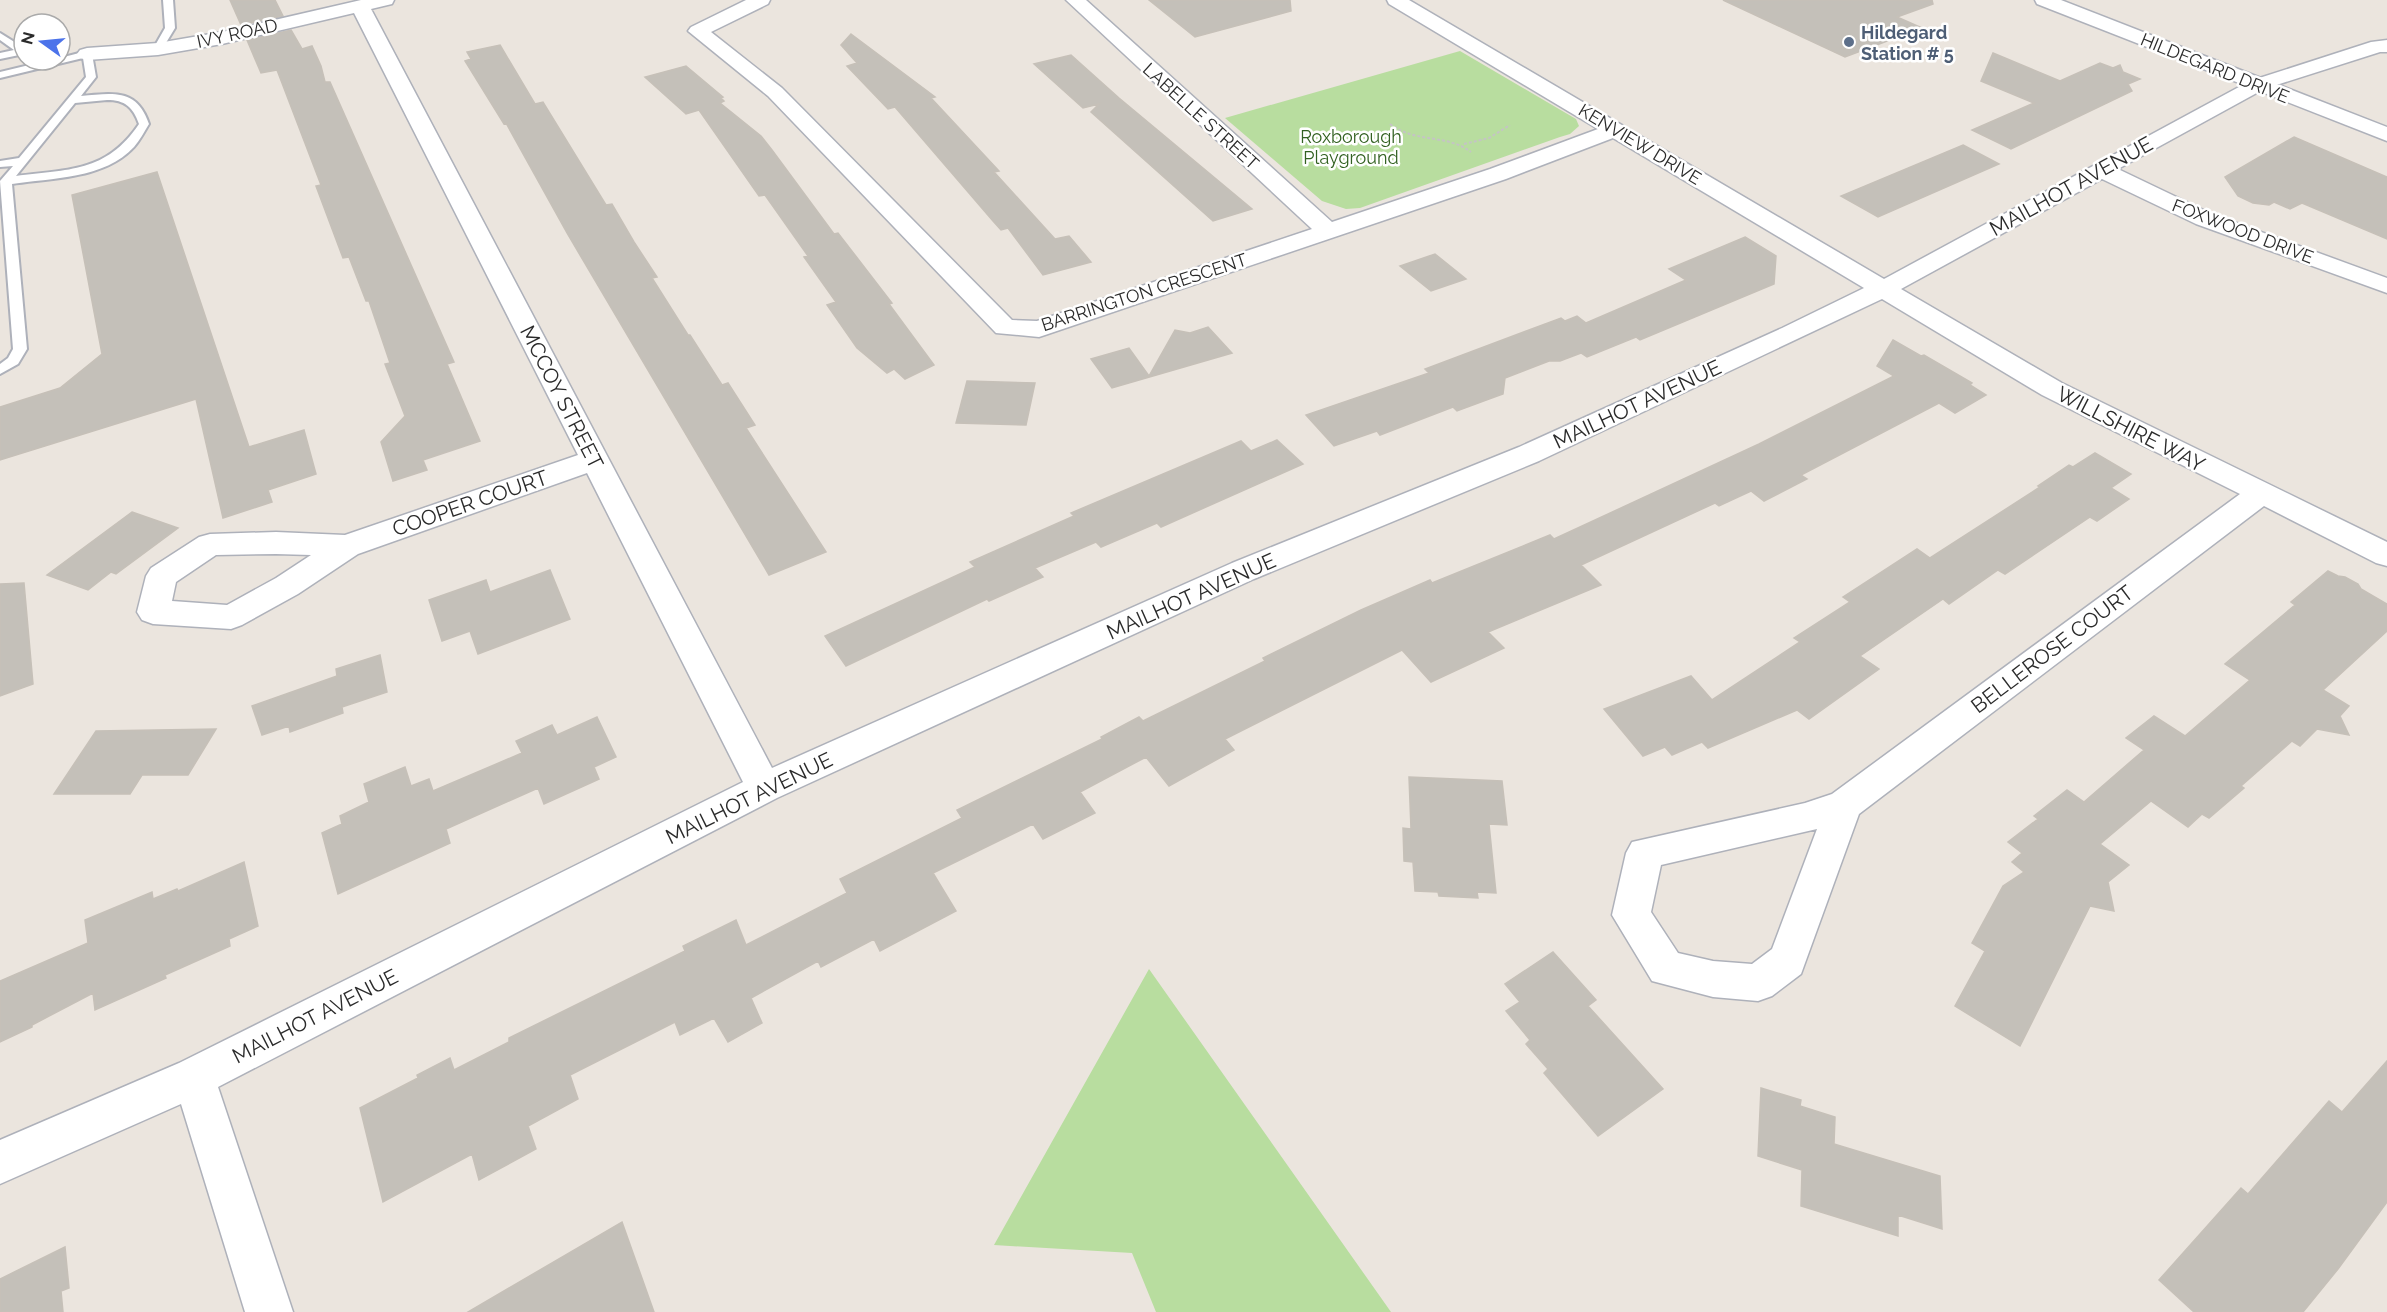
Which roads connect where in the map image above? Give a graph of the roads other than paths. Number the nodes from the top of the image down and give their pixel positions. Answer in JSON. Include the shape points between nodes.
{"nodes":[{"id":1,"x":168,"y":0,"type":"edge"},
{"id":2,"x":761,"y":0,"type":"edge"},
{"id":3,"x":1075,"y":0,"type":"edge"},
{"id":4,"x":1396,"y":0,"type":"edge"},
{"id":5,"x":2044,"y":0,"type":"edge"},
{"id":6,"x":372,"y":3,"type":"edge"},
{"id":7,"x":2387,"y":46,"type":"edge"},
{"id":8,"x":158,"y":49,"type":"junction"},
{"id":9,"x":72,"y":53,"type":"edge"},
{"id":10,"x":87,"y":54,"type":"junction"},
{"id":11,"x":0,"y":75,"type":"edge"},
{"id":12,"x":2257,"y":85,"type":"junction"},
{"id":13,"x":74,"y":100,"type":"junction"},
{"id":14,"x":1614,"y":129,"type":"junction"},
{"id":15,"x":2387,"y":135,"type":"edge"},
{"id":16,"x":23,"y":160,"type":"junction"},
{"id":17,"x":0,"y":164,"type":"edge"},
{"id":18,"x":2102,"y":170,"type":"junction"},
{"id":19,"x":6,"y":181,"type":"junction"},
{"id":20,"x":1328,"y":231,"type":"junction"},
{"id":21,"x":2387,"y":286,"type":"edge"},
{"id":22,"x":1883,"y":289,"type":"junction"},
{"id":23,"x":0,"y":370,"type":"edge"},
{"id":24,"x":594,"y":460,"type":"junction"},
{"id":25,"x":2260,"y":494,"type":"junction"},
{"id":26,"x":347,"y":546,"type":"junction"},
{"id":27,"x":2387,"y":555,"type":"edge"},
{"id":28,"x":764,"y":788,"type":"junction"},
{"id":29,"x":1844,"y":805,"type":"junction"},
{"id":30,"x":194,"y":1077,"type":"junction"},
{"id":31,"x":0,"y":1162,"type":"edge"},
{"id":32,"x":269,"y":1312,"type":"edge"}],
"edges":[{"from":1,"to":8,"type":"lane","via":[[170,28]]},
{"from":2,"to":20,"type":"street","name":"BARRINGTON CRESCENT","via":[[698,31],[775,92],[1005,328],[1039,329]]},
{"from":3,"to":20,"type":"street","name":"LABELLE STREET"},
{"from":4,"to":14,"type":"street","name":"KENVIEW DRIVE"},
{"from":5,"to":12,"type":"street","name":"HILDEGARD DRIVE"},
{"from":6,"to":8,"type":"street","name":"IVY ROAD"},
{"from":6,"to":24,"type":"street","name":"MCCOY STREET"},
{"from":7,"to":12,"type":"street","name":"MAILHOT AVENUE"},
{"from":8,"to":10,"type":"street","name":"IVY ROAD"},
{"from":9,"to":10,"type":"lane"},
{"from":10,"to":11,"type":"lane"},
{"from":10,"to":13,"type":"lane","via":[[92,77]]},
{"from":12,"to":15,"type":"street","name":"HILDEGARD DRIVE"},
{"from":12,"to":18,"type":"street","name":"MAILHOT AVENUE"},
{"from":13,"to":16,"type":"lane"},
{"from":13,"to":19,"type":"lane","via":[[133,100],[144,123],[130,146],[108,161],[89,168]]},
{"from":14,"to":20,"type":"street","name":"BARRINGTON CRESCENT","via":[[1498,174]]},
{"from":14,"to":22,"type":"street","name":"KENVIEW DRIVE"},
{"from":16,"to":17,"type":"lane"},
{"from":16,"to":19,"type":"lane"},
{"from":18,"to":21,"type":"street","name":"FOXWOOD DRIVE","via":[[2204,219]]},
{"from":18,"to":22,"type":"street","name":"MAILHOT AVENUE"},
{"from":19,"to":23,"type":"lane","via":[[20,349],[13,361]]},
{"from":22,"to":25,"type":"street","name":"WILLSHIRE WAY","via":[[2052,389]]},
{"from":22,"to":28,"type":"street","name":"MAILHOT AVENUE","via":[[1529,454],[1243,571]]},
{"from":24,"to":26,"type":"street","name":"COOPER COURT"},
{"from":24,"to":28,"type":"street","name":"MCCOY STREET"},
{"from":25,"to":27,"type":"street","name":"WILLSHIRE WAY"},
{"from":25,"to":29,"type":"street","name":"BELLEROSE COURT"},
{"from":26,"to":26,"type":"street","name":"COOPER COURT","via":[[210,545],[162,576],[153,612],[231,616],[287,586]]},
{"from":28,"to":30,"type":"street","name":"MAILHOT AVENUE"},
{"from":29,"to":29,"type":"street","name":"BELLEROSE COURT","via":[[1805,818],[1645,853],[1631,915],[1666,969],[1758,983],[1787,961]]},
{"from":30,"to":31,"type":"street","name":"MAILHOT AVENUE"},
{"from":30,"to":32,"type":"street"}]}
